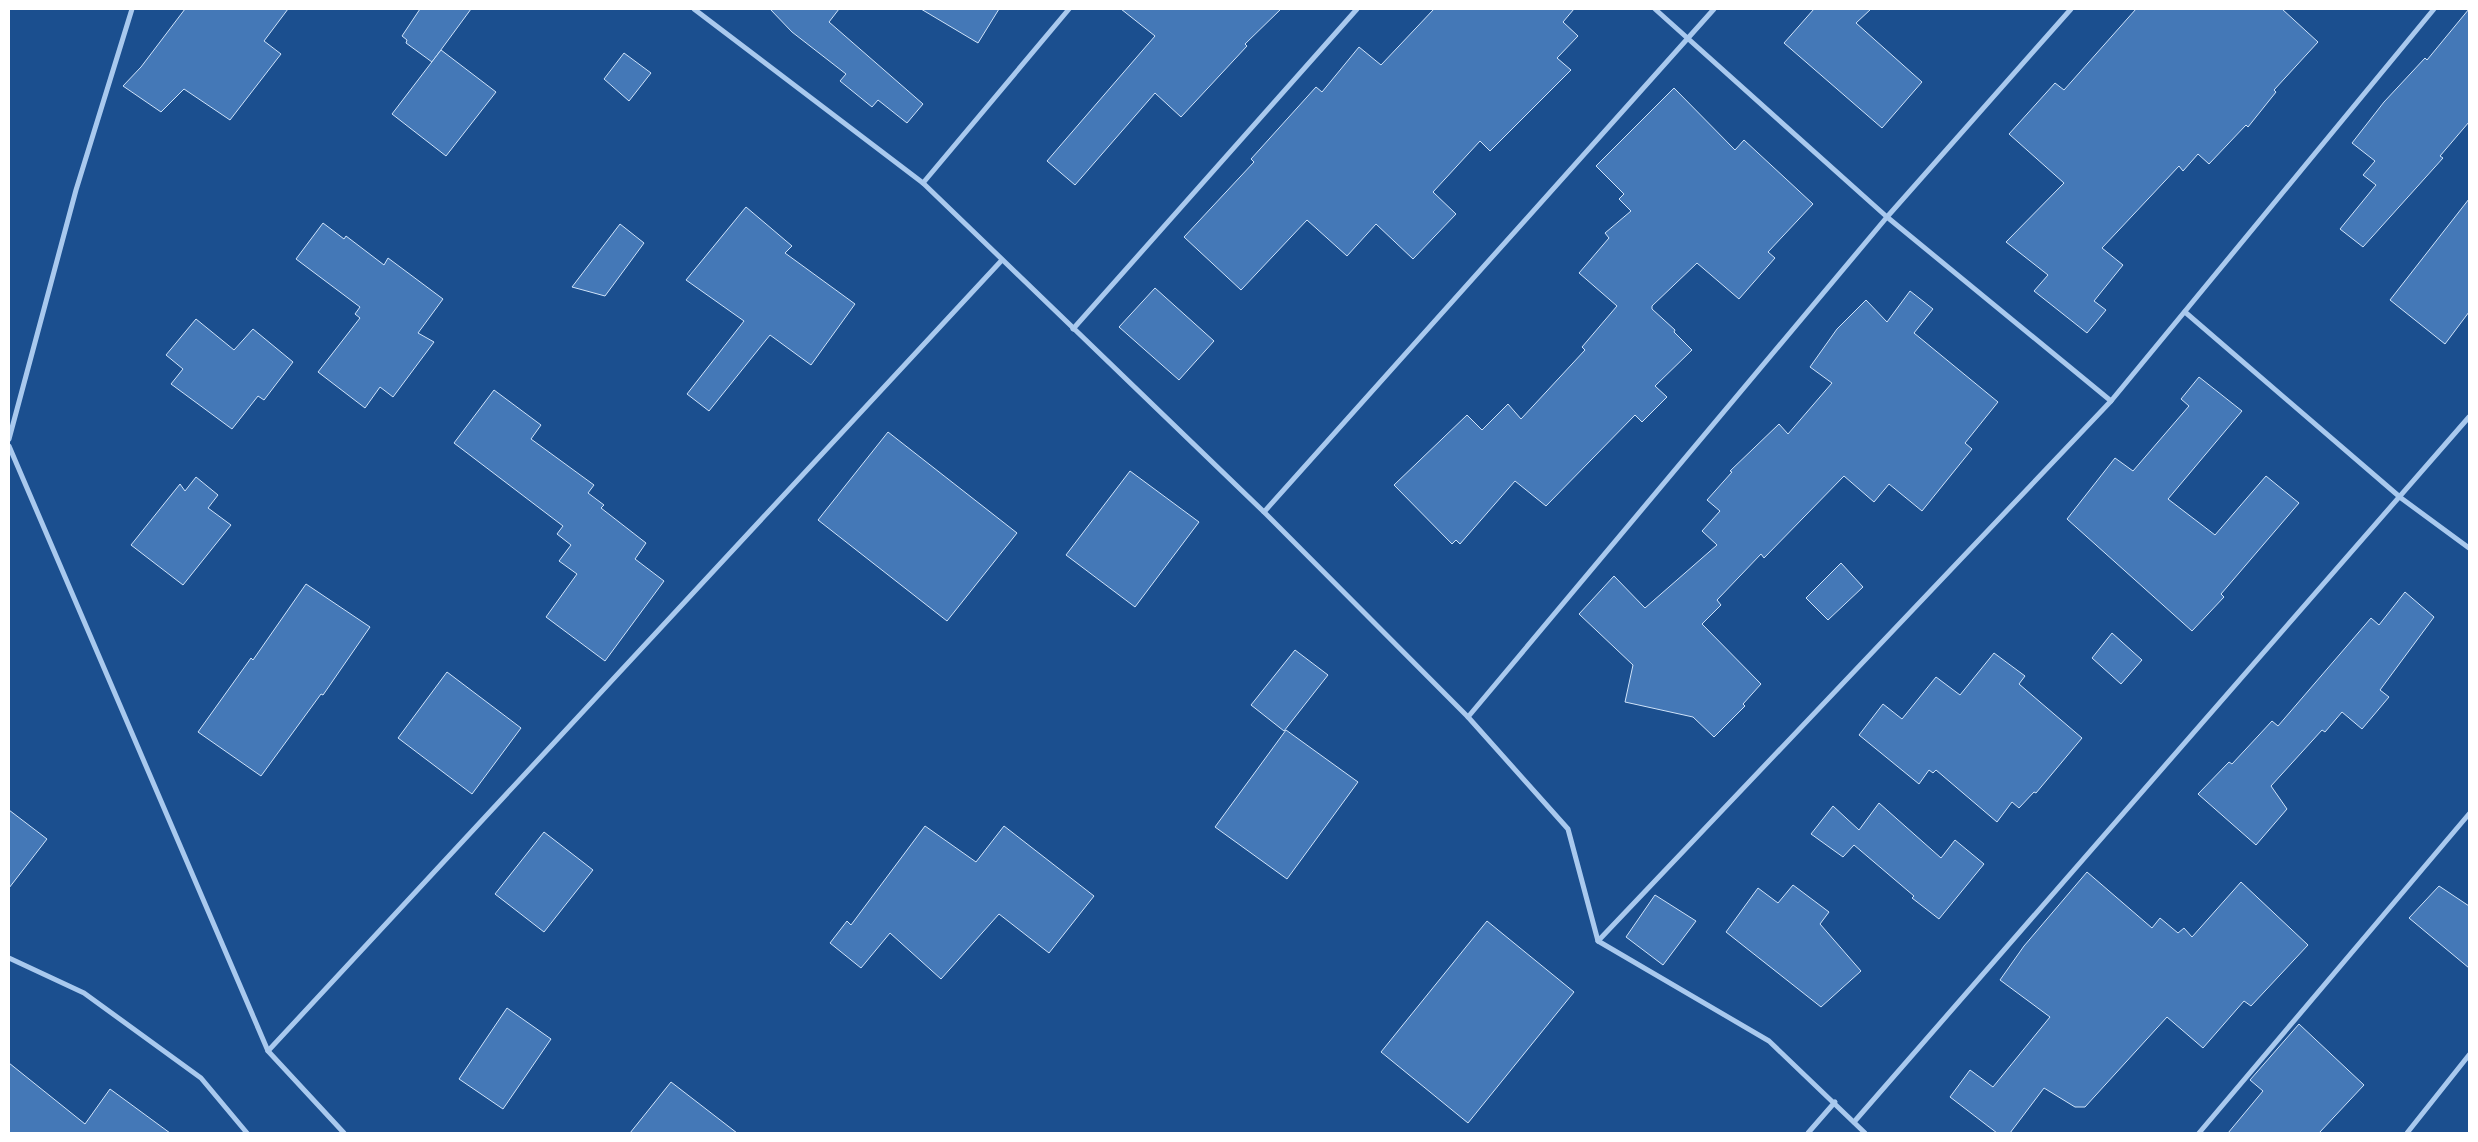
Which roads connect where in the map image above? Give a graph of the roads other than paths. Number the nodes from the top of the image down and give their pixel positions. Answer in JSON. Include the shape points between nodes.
{"nodes":[{"id":1,"x":132,"y":9,"type":"edge"},
{"id":2,"x":694,"y":9,"type":"edge"},
{"id":3,"x":1069,"y":9,"type":"edge"},
{"id":4,"x":1357,"y":9,"type":"edge"},
{"id":5,"x":1655,"y":9,"type":"edge"},
{"id":6,"x":1714,"y":9,"type":"edge"},
{"id":7,"x":2071,"y":9,"type":"edge"},
{"id":8,"x":2434,"y":9,"type":"edge"},
{"id":9,"x":1688,"y":38,"type":"junction"},
{"id":10,"x":922,"y":183,"type":"junction"},
{"id":11,"x":1887,"y":217,"type":"junction"},
{"id":12,"x":1002,"y":260,"type":"junction"},
{"id":13,"x":2186,"y":312,"type":"junction"},
{"id":14,"x":1073,"y":329,"type":"junction"},
{"id":15,"x":2111,"y":401,"type":"junction"},
{"id":16,"x":2469,"y":417,"type":"edge"},
{"id":17,"x":9,"y":439,"type":"edge"},
{"id":18,"x":9,"y":446,"type":"edge"},
{"id":19,"x":2401,"y":498,"type":"junction"},
{"id":20,"x":1264,"y":512,"type":"junction"},
{"id":21,"x":2469,"y":548,"type":"edge"},
{"id":22,"x":1468,"y":717,"type":"junction"},
{"id":23,"x":2469,"y":814,"type":"edge"},
{"id":24,"x":1598,"y":940,"type":"junction"},
{"id":25,"x":9,"y":958,"type":"edge"},
{"id":26,"x":268,"y":1052,"type":"junction"},
{"id":27,"x":2469,"y":1055,"type":"edge"},
{"id":28,"x":1835,"y":1102,"type":"junction"},
{"id":29,"x":1854,"y":1122,"type":"junction"},
{"id":30,"x":247,"y":1133,"type":"edge"},
{"id":31,"x":344,"y":1133,"type":"edge"},
{"id":32,"x":1808,"y":1133,"type":"edge"},
{"id":33,"x":1865,"y":1133,"type":"edge"},
{"id":34,"x":2199,"y":1133,"type":"edge"},
{"id":35,"x":2407,"y":1133,"type":"edge"}],
"edges":[{"from":1,"to":17,"type":"street","via":[[76,190]]},
{"from":2,"to":10,"type":"street"},
{"from":3,"to":10,"type":"street"},
{"from":4,"to":14,"type":"street"},
{"from":5,"to":9,"type":"street"},
{"from":6,"to":9,"type":"street"},
{"from":7,"to":11,"type":"street"},
{"from":8,"to":13,"type":"street"},
{"from":9,"to":11,"type":"street"},
{"from":9,"to":20,"type":"street"},
{"from":10,"to":12,"type":"street"},
{"from":11,"to":15,"type":"street"},
{"from":11,"to":22,"type":"street"},
{"from":12,"to":14,"type":"street"},
{"from":12,"to":26,"type":"street"},
{"from":13,"to":15,"type":"street"},
{"from":13,"to":19,"type":"street"},
{"from":14,"to":20,"type":"street"},
{"from":15,"to":24,"type":"street"},
{"from":16,"to":19,"type":"street"},
{"from":18,"to":26,"type":"street"},
{"from":19,"to":21,"type":"street"},
{"from":19,"to":29,"type":"street"},
{"from":20,"to":22,"type":"street"},
{"from":22,"to":24,"type":"street","via":[[1568,829]]},
{"from":23,"to":34,"type":"street"},
{"from":24,"to":28,"type":"street","via":[[1769,1041]]},
{"from":25,"to":30,"type":"street","via":[[84,993],[201,1078]]},
{"from":26,"to":31,"type":"street"},
{"from":27,"to":35,"type":"street"},
{"from":28,"to":29,"type":"street"},
{"from":28,"to":32,"type":"street"},
{"from":29,"to":33,"type":"street"}]}
